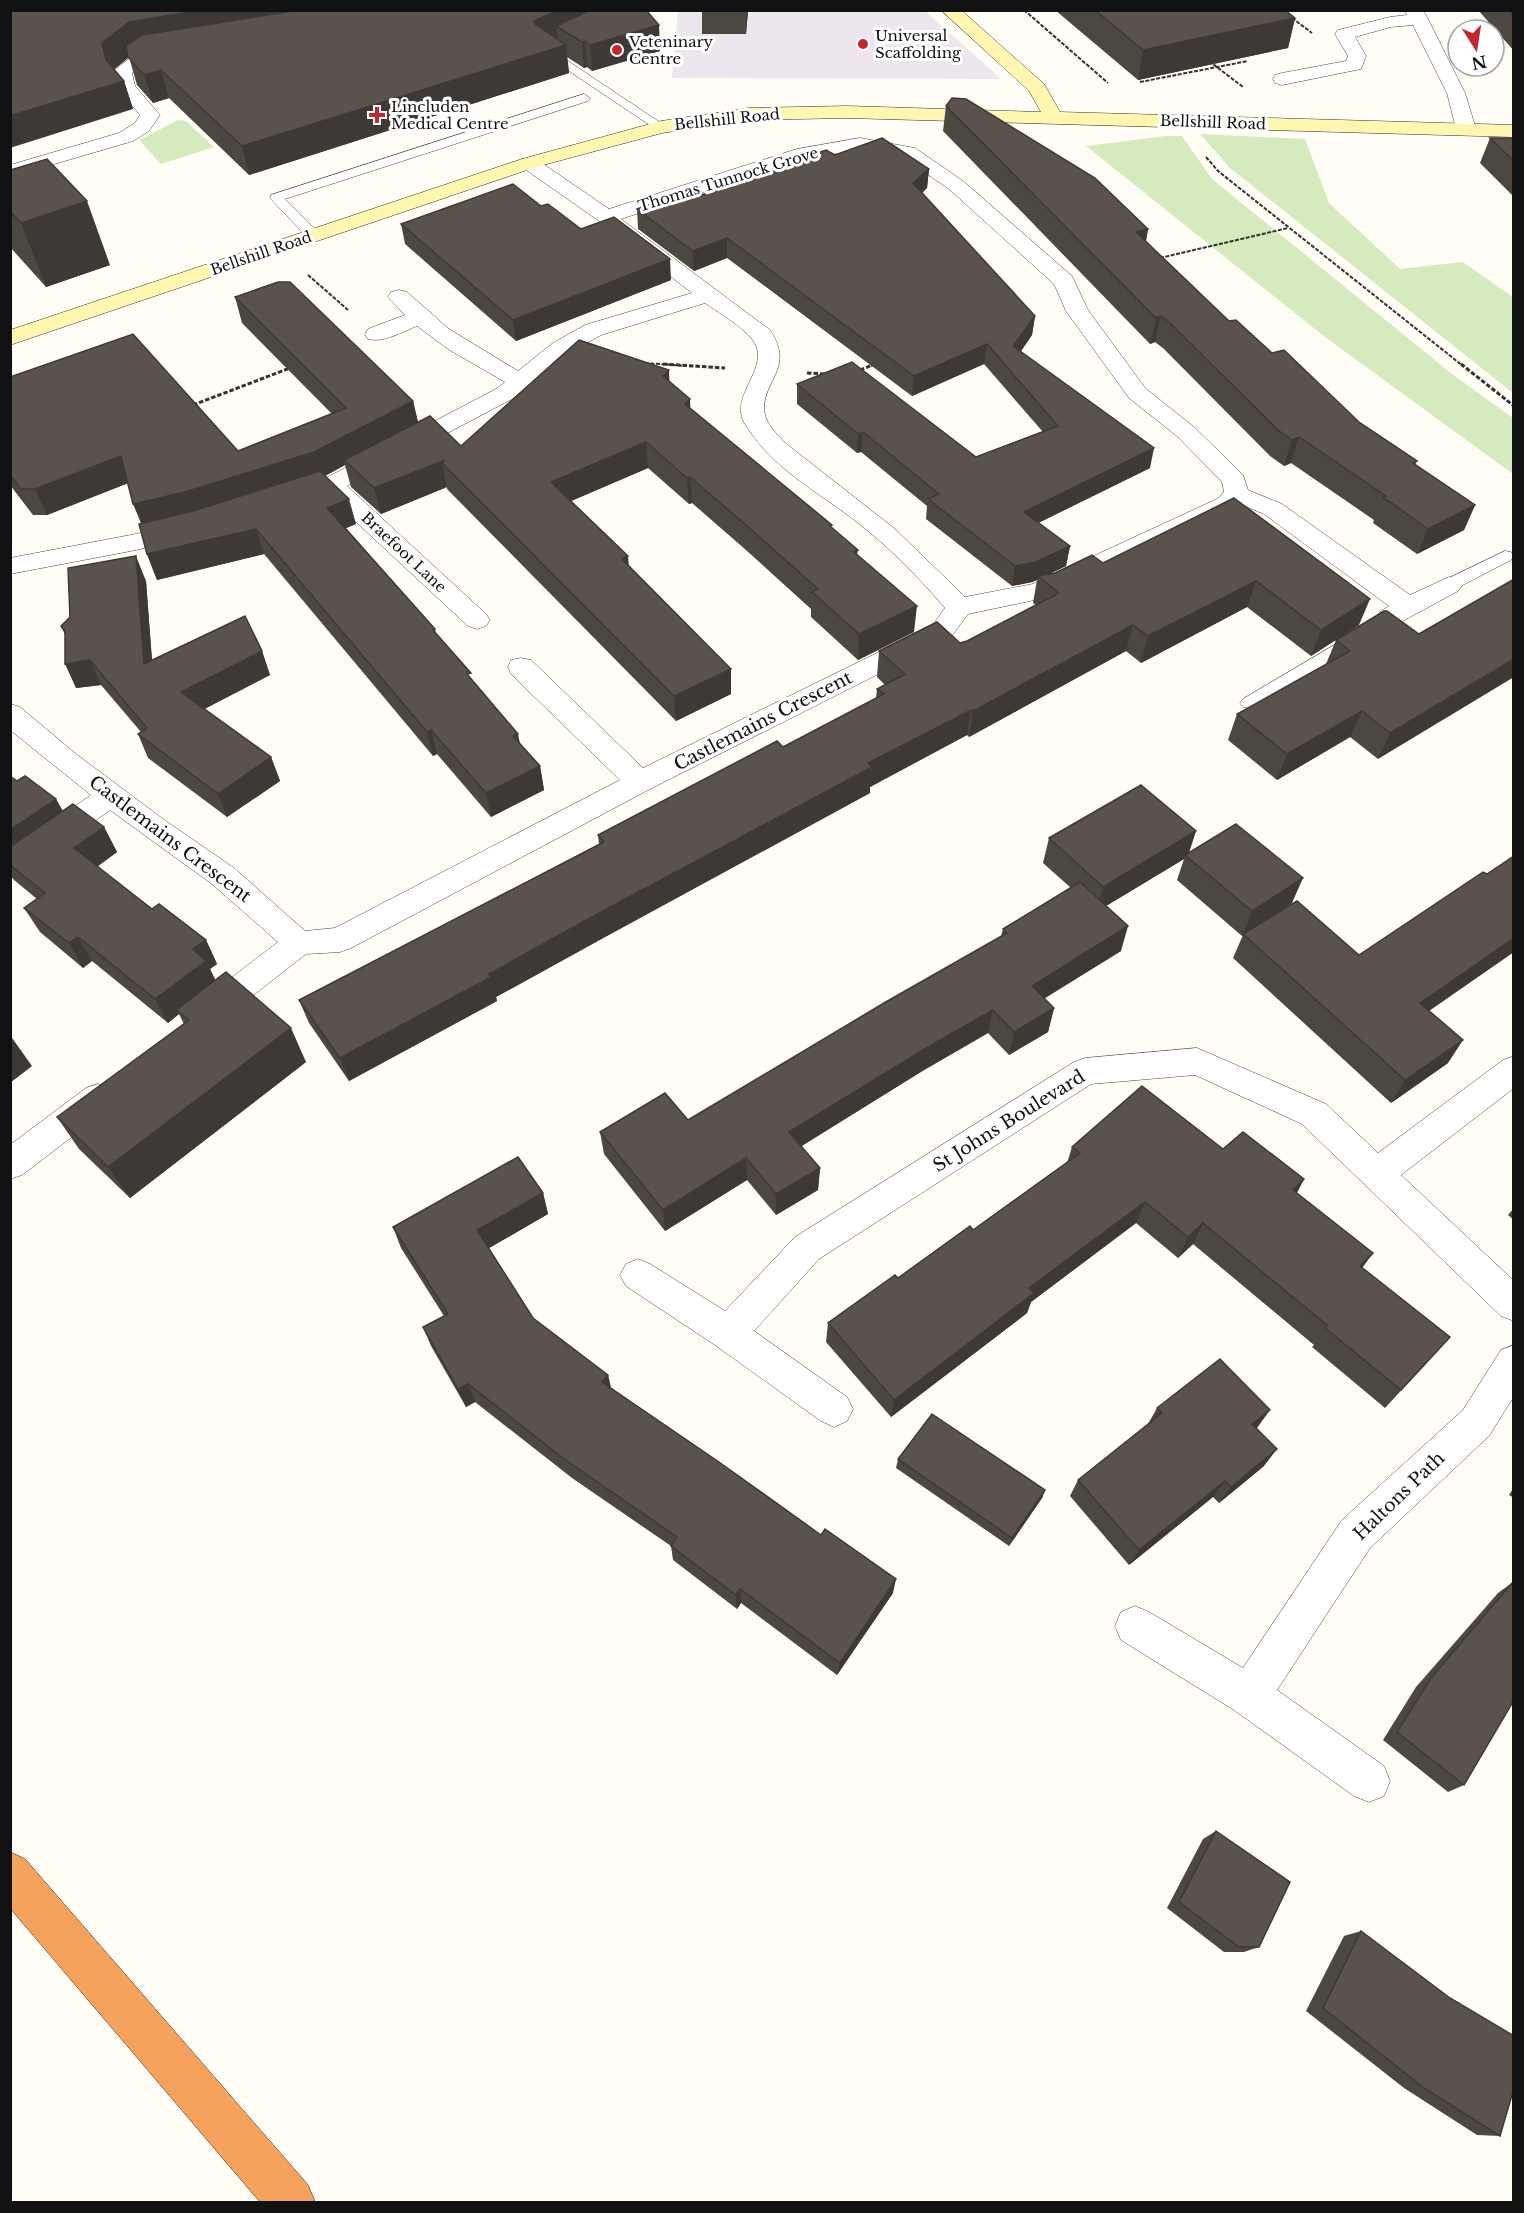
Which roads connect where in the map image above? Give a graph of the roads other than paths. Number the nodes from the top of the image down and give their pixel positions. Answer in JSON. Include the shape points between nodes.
{"nodes":[{"id":1,"x":950,"y":10,"type":"edge"},
{"id":2,"x":1417,"y":15,"type":"edge"},
{"id":3,"x":554,"y":46,"type":"edge"},
{"id":4,"x":188,"y":50,"type":"edge"},
{"id":5,"x":1282,"y":79,"type":"dead end"},
{"id":6,"x":584,"y":98,"type":"dead end"},
{"id":7,"x":1054,"y":118,"type":"junction"},
{"id":8,"x":661,"y":127,"type":"junction"},
{"id":9,"x":1466,"y":129,"type":"junction"},
{"id":10,"x":1514,"y":131,"type":"edge"},
{"id":11,"x":529,"y":163,"type":"junction"},
{"id":12,"x":10,"y":171,"type":"edge"},
{"id":13,"x":606,"y":217,"type":"junction"},
{"id":14,"x":313,"y":235,"type":"junction"},
{"id":15,"x":707,"y":295,"type":"junction"},
{"id":16,"x":399,"y":297,"type":"dead end"},
{"id":17,"x":419,"y":318,"type":"junction"},
{"id":18,"x":376,"y":334,"type":"road end"},
{"id":19,"x":10,"y":338,"type":"edge"},
{"id":20,"x":520,"y":381,"type":"junction"},
{"id":21,"x":331,"y":485,"type":"junction"},
{"id":22,"x":1236,"y":494,"type":"junction"},
{"id":23,"x":267,"y":506,"type":"edge"},
{"id":24,"x":212,"y":522,"type":"edge"},
{"id":25,"x":1505,"y":556,"type":"dead end"},
{"id":26,"x":10,"y":566,"type":"edge"},
{"id":27,"x":1449,"y":585,"type":"joint"},
{"id":28,"x":959,"y":607,"type":"junction"},
{"id":29,"x":1408,"y":607,"type":"junction"},
{"id":30,"x":477,"y":620,"type":"dead end"},
{"id":31,"x":1369,"y":630,"type":"joint"},
{"id":32,"x":521,"y":667,"type":"dead end"},
{"id":33,"x":1249,"y":703,"type":"dead end"},
{"id":34,"x":10,"y":714,"type":"edge"},
{"id":35,"x":640,"y":782,"type":"junction"},
{"id":36,"x":112,"y":794,"type":"junction"},
{"id":37,"x":10,"y":867,"type":"edge"},
{"id":38,"x":299,"y":943,"type":"junction"},
{"id":39,"x":187,"y":1029,"type":"edge"},
{"id":40,"x":1514,"y":1069,"type":"edge"},
{"id":41,"x":122,"y":1079,"type":"edge"},
{"id":42,"x":10,"y":1165,"type":"edge"},
{"id":43,"x":1376,"y":1174,"type":"junction"},
{"id":44,"x":638,"y":1275,"type":"dead end"},
{"id":45,"x":1514,"y":1305,"type":"edge"},
{"id":46,"x":728,"y":1333,"type":"junction"},
{"id":47,"x":1514,"y":1362,"type":"edge"},
{"id":48,"x":834,"y":1409,"type":"dead end"},
{"id":49,"x":1136,"y":1626,"type":"dead end"},
{"id":50,"x":1248,"y":1695,"type":"junction"},
{"id":51,"x":1369,"y":1781,"type":"dead end"},
{"id":52,"x":10,"y":1874,"type":"edge"},
{"id":53,"x":291,"y":2202,"type":"edge"}],
"edges":[{"from":1,"to":7,"type":"main road","via":[[1037,88]]},
{"from":2,"to":5,"type":"street","via":[[1344,34],[1357,56],[1354,65]]},
{"from":2,"to":9,"type":"street","via":[[1456,93]]},
{"from":3,"to":8,"type":"lane","via":[[544,50]]},
{"from":4,"to":12,"type":"street","via":[[145,56],[122,71],[126,87],[150,115],[142,127],[126,137]]},
{"from":6,"to":14,"type":"lane","via":[[276,198]]},
{"from":7,"to":8,"type":"main road","name":"Bellshill Road","via":[[847,112],[749,114]]},
{"from":7,"to":9,"type":"main road","name":"Bellshill Road"},
{"from":8,"to":11,"type":"main road","name":"Bellshill Road"},
{"from":9,"to":10,"type":"main road","name":"Bellshill Road"},
{"from":11,"to":13,"type":"street"},
{"from":11,"to":14,"type":"main road","name":"Bellshill Road"},
{"from":13,"to":15,"type":"street"},
{"from":13,"to":22,"type":"street","name":"Thomas Tunnock Grove","via":[[804,153],[860,144],[908,152],[956,185],[1064,281],[1077,311],[1137,393],[1186,432],[1234,480]]},
{"from":14,"to":19,"type":"main road","name":"Bellshill Road"},
{"from":15,"to":20,"type":"street","via":[[593,330],[561,348]]},
{"from":15,"to":28,"type":"street","via":[[762,335],[769,353],[754,399],[755,421],[779,449],[928,571]]},
{"from":16,"to":17,"type":"street"},
{"from":17,"to":18,"type":"street"},
{"from":17,"to":20,"type":"street","via":[[469,354]]},
{"from":20,"to":21,"type":"street","via":[[504,394]]},
{"from":21,"to":23,"type":"street"},
{"from":21,"to":30,"type":"street","name":"Braefoot Lane"},
{"from":22,"to":28,"type":"street","via":[[1226,504],[1040,591]]},
{"from":22,"to":29,"type":"street","via":[[1273,509]]},
{"from":24,"to":26,"type":"street","via":[[135,542]]},
{"from":25,"to":27,"type":"lane"},
{"from":27,"to":29,"type":"street"},
{"from":28,"to":35,"type":"street","name":"Castlemains Crescent","via":[[941,632]]},
{"from":29,"to":31,"type":"street"},
{"from":31,"to":33,"type":"lane"},
{"from":32,"to":35,"type":"street"},
{"from":34,"to":36,"type":"street","name":"Castlemains Crescent"},
{"from":35,"to":38,"type":"street","name":"Castlemains Crescent","via":[[340,940]]},
{"from":36,"to":37,"type":"street"},
{"from":36,"to":38,"type":"street","name":"Castlemains Crescent","via":[[223,876]]},
{"from":38,"to":39,"type":"street"},
{"from":40,"to":43,"type":"street"},
{"from":41,"to":42,"type":"street"},
{"from":43,"to":45,"type":"street","name":"St Johns Boulevard"},
{"from":43,"to":46,"type":"street","name":"St Johns Boulevard","via":[[1314,1114],[1197,1061],[1084,1071],[807,1248]]},
{"from":44,"to":46,"type":"street"},
{"from":46,"to":48,"type":"street"},
{"from":47,"to":50,"type":"street","name":"Haltons Path","via":[[1476,1423],[1356,1534]]},
{"from":49,"to":50,"type":"street"},
{"from":50,"to":51,"type":"street"},
{"from":52,"to":53,"type":"highway"}]}
